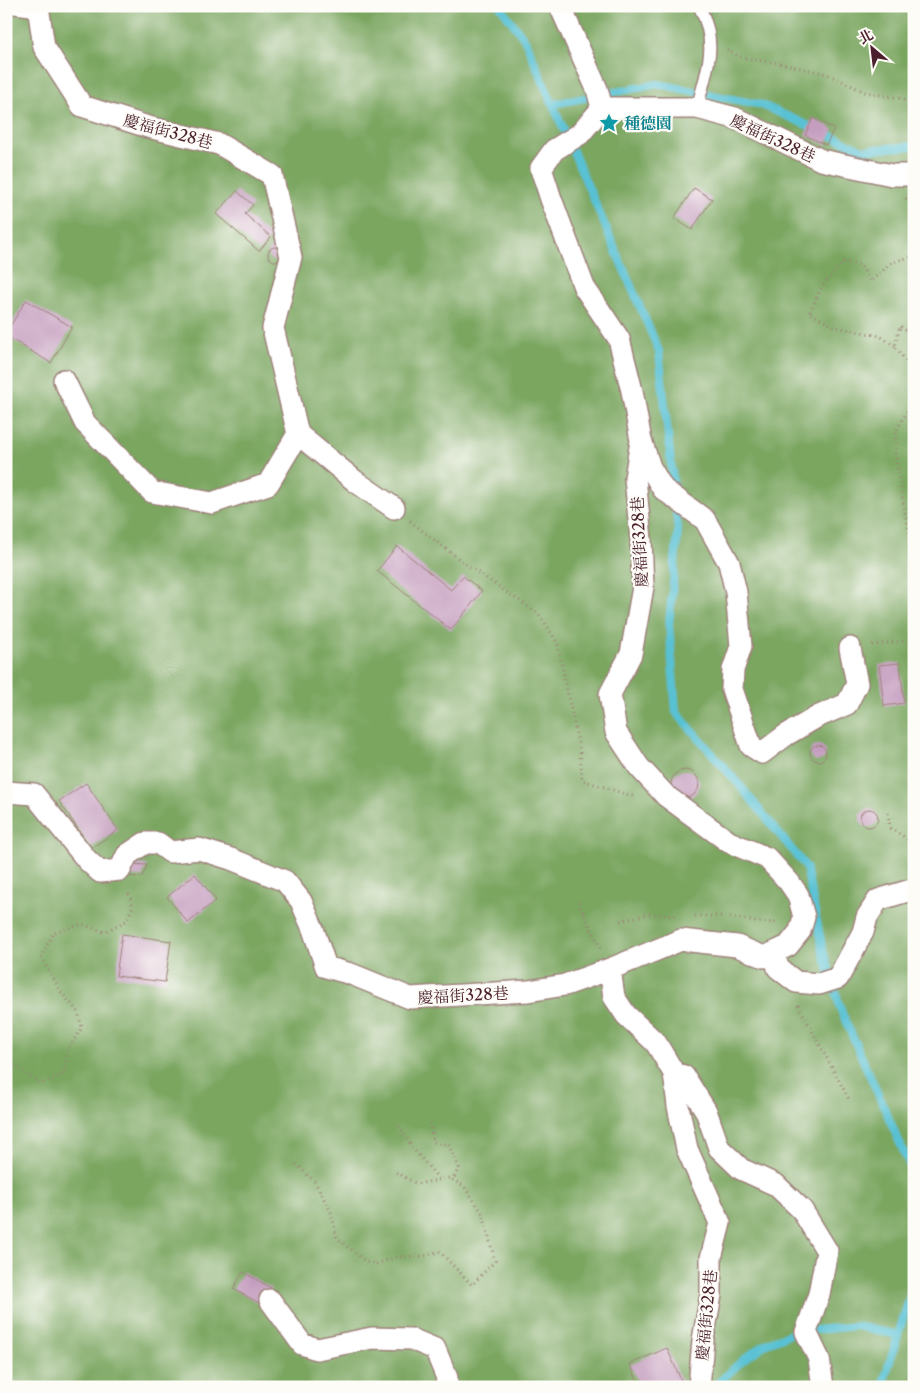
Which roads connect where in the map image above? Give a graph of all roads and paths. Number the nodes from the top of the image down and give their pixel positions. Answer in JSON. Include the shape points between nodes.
{"nodes":[{"id":1,"x":560,"y":6,"type":"edge"},
{"id":2,"x":699,"y":6,"type":"edge"},
{"id":3,"x":6,"y":7,"type":"edge"},
{"id":4,"x":39,"y":9,"type":"edge"},
{"id":5,"x":709,"y":40,"type":"junction"},
{"id":6,"x":600,"y":100,"type":"junction"},
{"id":7,"x":914,"y":103,"type":"edge"},
{"id":8,"x":697,"y":107,"type":"junction"},
{"id":9,"x":914,"y":175,"type":"edge"},
{"id":10,"x":914,"y":256,"type":"edge"},
{"id":11,"x":914,"y":336,"type":"edge"},
{"id":12,"x":895,"y":346,"type":"junction"},
{"id":13,"x":914,"y":373,"type":"edge"},
{"id":14,"x":64,"y":380,"type":"dead end"},
{"id":15,"x":914,"y":387,"type":"edge"},
{"id":16,"x":298,"y":434,"type":"junction"},
{"id":17,"x":641,"y":441,"type":"junction"},
{"id":18,"x":394,"y":508,"type":"joint"},
{"id":19,"x":914,"y":551,"type":"edge"},
{"id":20,"x":914,"y":640,"type":"edge"},
{"id":21,"x":850,"y":648,"type":"joint"},
{"id":22,"x":6,"y":792,"type":"edge"},
{"id":23,"x":637,"y":798,"type":"dead end"},
{"id":24,"x":888,"y":812,"type":"dead end"},
{"id":25,"x":914,"y":843,"type":"edge"},
{"id":26,"x":120,"y":870,"type":"junction"},
{"id":27,"x":914,"y":889,"type":"edge"},
{"id":28,"x":578,"y":902,"type":"dead end"},
{"id":29,"x":774,"y":952,"type":"junction"},
{"id":30,"x":610,"y":969,"type":"junction"},
{"id":31,"x":796,"y":1002,"type":"dead end"},
{"id":32,"x":6,"y":1060,"type":"edge"},
{"id":33,"x":674,"y":1073,"type":"junction"},
{"id":34,"x":850,"y":1101,"type":"dead end"},
{"id":35,"x":430,"y":1123,"type":"dead end"},
{"id":36,"x":399,"y":1126,"type":"dead end"},
{"id":37,"x":296,"y":1164,"type":"dead end"},
{"id":38,"x":393,"y":1171,"type":"dead end"},
{"id":39,"x":440,"y":1180,"type":"junction"},
{"id":40,"x":453,"y":1180,"type":"junction"},
{"id":41,"x":270,"y":1300,"type":"dead end"},
{"id":42,"x":446,"y":1387,"type":"edge"},
{"id":43,"x":699,"y":1387,"type":"edge"},
{"id":44,"x":823,"y":1387,"type":"edge"}],
"edges":[{"from":1,"to":6,"type":"street"},
{"from":2,"to":5,"type":"lane","via":[[707,22]]},
{"from":3,"to":4,"type":"lane"},
{"from":4,"to":16,"type":"street","name":"慶福街328巷","via":[[44,47],[82,106],[148,127],[219,144],[272,175],[290,257],[273,328]]},
{"from":5,"to":7,"type":"path","via":[[740,57],[827,74],[865,92]]},
{"from":5,"to":8,"type":"lane","via":[[711,57]]},
{"from":6,"to":8,"type":"street","name":"慶福街328巷"},
{"from":6,"to":17,"type":"street","name":"慶福街328巷","via":[[580,134],[554,150],[541,168],[584,288],[619,339]]},
{"from":8,"to":9,"type":"street","name":"慶福街328巷","via":[[735,118],[821,160],[892,175]]},
{"from":10,"to":12,"type":"path","via":[[892,262],[870,282],[861,265],[844,262],[822,286],[809,313],[836,327],[880,336]]},
{"from":11,"to":12,"type":"path","via":[[900,326]]},
{"from":12,"to":13,"type":"path"},
{"from":14,"to":16,"type":"street","via":[[85,423],[152,492],[212,503],[268,484]]},
{"from":15,"to":19,"type":"path","via":[[908,410],[896,431],[896,458]]},
{"from":16,"to":18,"type":"street"},
{"from":17,"to":21,"type":"street","via":[[650,467],[663,489],[705,520],[729,564],[736,592],[741,646],[733,670],[732,689],[751,746],[762,753],[793,730],[847,704],[857,684]]},
{"from":17,"to":29,"type":"street","name":"慶福街328巷","via":[[635,478],[643,587],[632,654],[610,694],[616,732],[639,767],[666,796],[729,842],[767,858],[789,882],[798,896],[804,917],[800,931],[788,946]]},
{"from":18,"to":23,"type":"path","via":[[464,563],[539,614],[557,642],[580,752],[582,780]]},
{"from":20,"to":21,"type":"path"},
{"from":22,"to":26,"type":"street","via":[[34,794],[100,872]]},
{"from":24,"to":25,"type":"path","via":[[890,828]]},
{"from":26,"to":30,"type":"street","name":"慶福街328巷","via":[[127,855],[145,843],[158,843],[170,852],[200,849],[284,881],[301,901],[326,967],[410,998],[528,991],[565,985]]},
{"from":26,"to":32,"type":"path","via":[[133,906],[126,921],[104,932],[82,924],[53,933],[41,957],[78,1012],[82,1028],[68,1049],[64,1074],[41,1084]]},
{"from":27,"to":29,"type":"street","via":[[878,900],[867,917],[863,932],[829,981],[796,982],[778,968]]},
{"from":28,"to":30,"type":"path"},
{"from":29,"to":30,"type":"street","name":"慶福街328巷","via":[[764,957],[737,946],[681,940]]},
{"from":30,"to":33,"type":"street","name":"慶福街328巷","via":[[614,996],[626,1016],[656,1043]]},
{"from":31,"to":34,"type":"path"},
{"from":33,"to":43,"type":"street","name":"慶福街328巷","via":[[687,1149],[720,1223],[711,1258],[711,1295]]},
{"from":33,"to":44,"type":"street","name":"慶福街328巷","via":[[684,1076],[706,1111],[719,1148],[742,1169],[776,1185],[789,1197],[802,1210],[827,1250],[819,1294],[806,1332],[819,1359]]},
{"from":35,"to":40,"type":"path","via":[[433,1142],[449,1145],[459,1168]]},
{"from":36,"to":39,"type":"path","via":[[414,1150]]},
{"from":37,"to":40,"type":"path","via":[[315,1182],[331,1212],[337,1238],[366,1262],[376,1264],[396,1257],[425,1256],[439,1251],[472,1285],[495,1261],[483,1214],[464,1186]]},
{"from":38,"to":39,"type":"path","via":[[418,1184]]},
{"from":39,"to":40,"type":"path"},
{"from":41,"to":42,"type":"street","via":[[302,1344],[317,1349],[372,1338],[411,1339],[435,1350],[447,1378]]}]}
